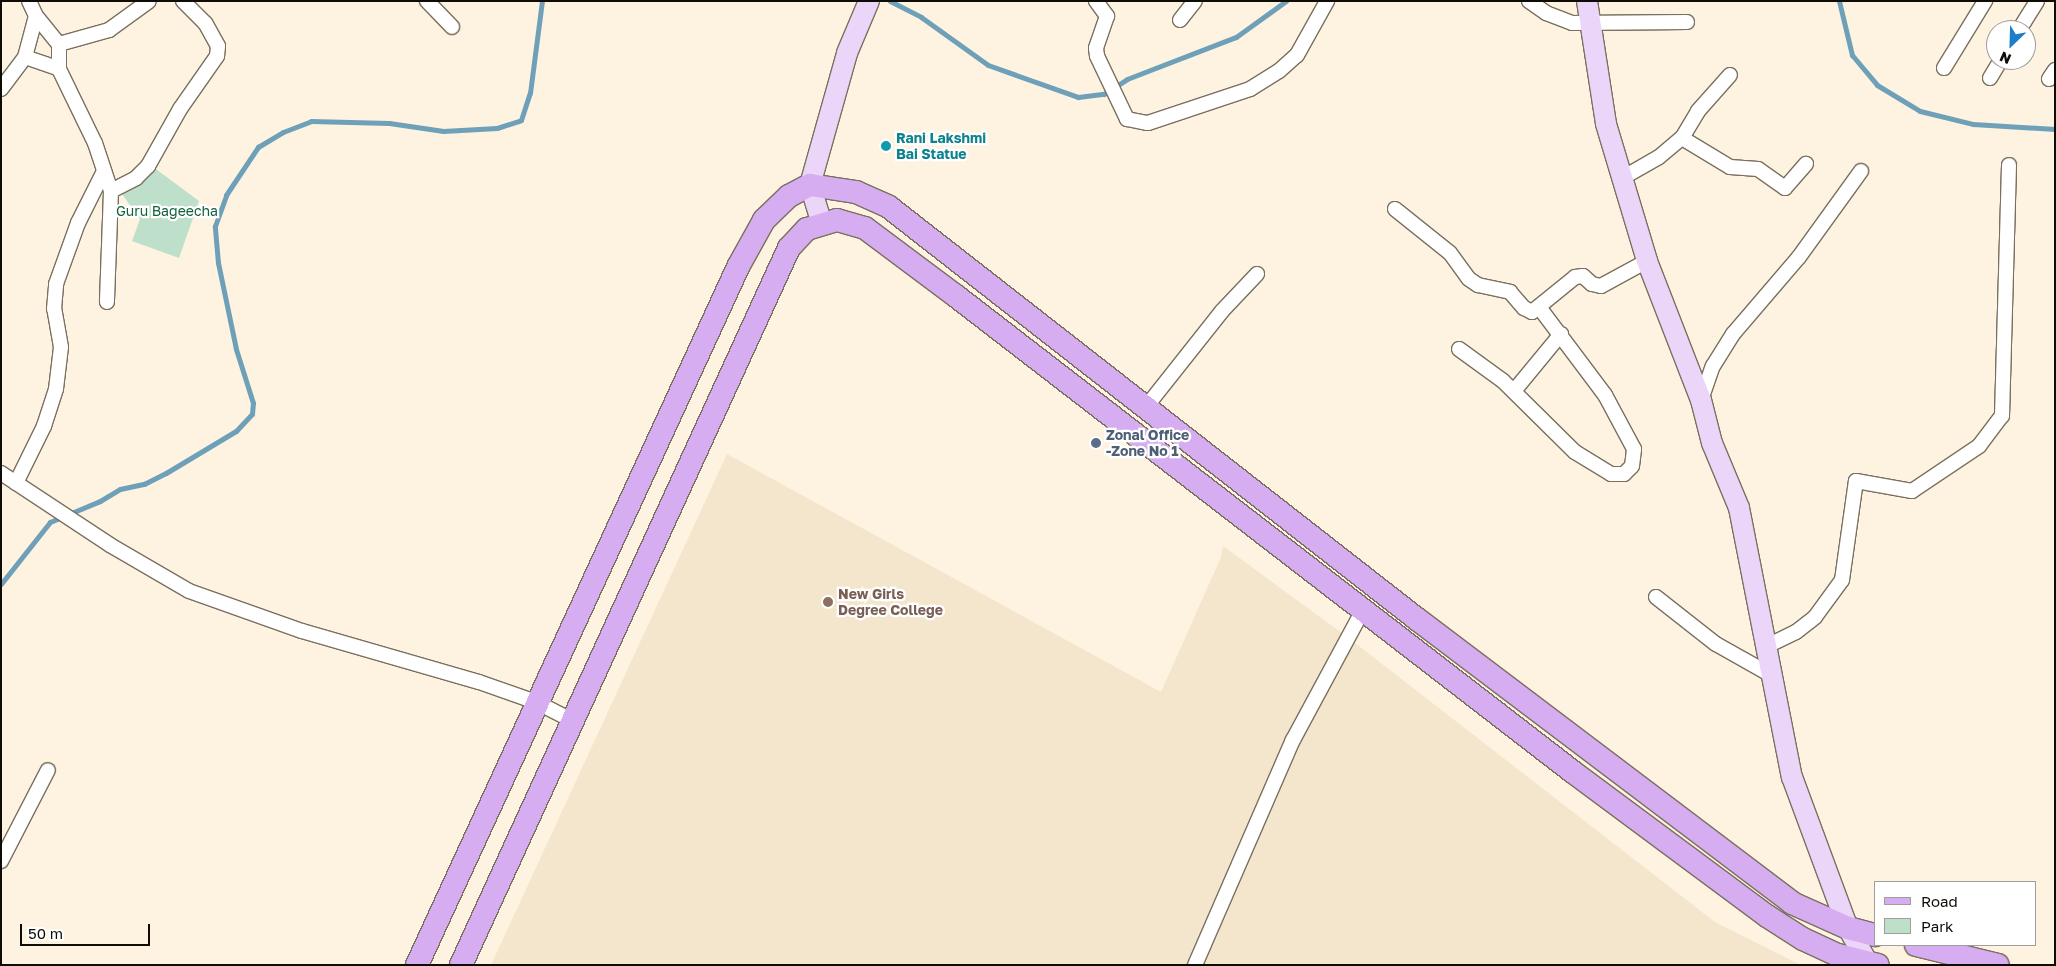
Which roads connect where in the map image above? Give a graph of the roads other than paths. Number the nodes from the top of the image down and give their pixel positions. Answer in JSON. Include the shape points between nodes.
{"nodes":[{"id":1,"x":29,"y":1,"type":"edge"},
{"id":2,"x":150,"y":1,"type":"edge"},
{"id":3,"x":183,"y":1,"type":"edge"},
{"id":4,"x":427,"y":1,"type":"edge"},
{"id":5,"x":869,"y":1,"type":"edge"},
{"id":6,"x":1096,"y":1,"type":"edge"},
{"id":7,"x":1195,"y":1,"type":"edge"},
{"id":8,"x":1327,"y":1,"type":"edge"},
{"id":9,"x":1529,"y":1,"type":"edge"},
{"id":10,"x":1587,"y":1,"type":"edge"},
{"id":11,"x":1985,"y":1,"type":"edge"},
{"id":12,"x":2037,"y":1,"type":"edge"},
{"id":13,"x":36,"y":16,"type":"junction"},
{"id":14,"x":1180,"y":20,"type":"dead end"},
{"id":15,"x":2025,"y":20,"type":"edge"},
{"id":16,"x":1589,"y":22,"type":"junction"},
{"id":17,"x":1687,"y":22,"type":"dead end"},
{"id":18,"x":452,"y":28,"type":"dead end"},
{"id":19,"x":59,"y":44,"type":"junction"},
{"id":20,"x":25,"y":57,"type":"junction"},
{"id":21,"x":1944,"y":68,"type":"dead end"},
{"id":22,"x":59,"y":69,"type":"junction"},
{"id":23,"x":1995,"y":70,"type":"edge"},
{"id":24,"x":1730,"y":75,"type":"dead end"},
{"id":25,"x":1990,"y":78,"type":"dead end"},
{"id":26,"x":1,"y":89,"type":"edge"},
{"id":27,"x":1682,"y":138,"type":"junction"},
{"id":28,"x":1806,"y":164,"type":"dead end"},
{"id":29,"x":2010,"y":165,"type":"dead end"},
{"id":30,"x":104,"y":171,"type":"junction"},
{"id":31,"x":1861,"y":171,"type":"dead end"},
{"id":32,"x":1624,"y":177,"type":"junction"},
{"id":33,"x":810,"y":185,"type":"junction"},
{"id":34,"x":111,"y":191,"type":"junction"},
{"id":35,"x":1395,"y":209,"type":"dead end"},
{"id":36,"x":822,"y":224,"type":"junction"},
{"id":37,"x":1647,"y":261,"type":"junction"},
{"id":38,"x":1257,"y":274,"type":"dead end"},
{"id":39,"x":107,"y":302,"type":"dead end"},
{"id":40,"x":1539,"y":307,"type":"junction"},
{"id":41,"x":1561,"y":334,"type":"junction"},
{"id":42,"x":1459,"y":350,"type":"dead end"},
{"id":43,"x":1514,"y":391,"type":"junction"},
{"id":44,"x":1701,"y":400,"type":"junction"},
{"id":45,"x":1146,"y":407,"type":"junction"},
{"id":46,"x":1,"y":473,"type":"edge"},
{"id":47,"x":16,"y":483,"type":"junction"},
{"id":48,"x":1656,"y":597,"type":"dead end"},
{"id":49,"x":1363,"y":610,"type":"junction"},
{"id":50,"x":1765,"y":647,"type":"junction"},
{"id":51,"x":1771,"y":676,"type":"junction"},
{"id":52,"x":536,"y":702,"type":"junction"},
{"id":53,"x":571,"y":720,"type":"junction"},
{"id":54,"x":48,"y":770,"type":"dead end"},
{"id":55,"x":1,"y":861,"type":"edge"},
{"id":56,"x":1848,"y":928,"type":"junction"},
{"id":57,"x":1874,"y":935,"type":"edge"},
{"id":58,"x":1920,"y":946,"type":"edge"},
{"id":59,"x":1872,"y":964,"type":"edge"},
{"id":60,"x":417,"y":965,"type":"edge"},
{"id":61,"x":461,"y":965,"type":"edge"},
{"id":62,"x":1195,"y":965,"type":"edge"},
{"id":63,"x":1998,"y":965,"type":"edge"}],
"edges":[{"from":1,"to":13,"type":"street"},
{"from":2,"to":19,"type":"street","via":[[110,30]]},
{"from":3,"to":34,"type":"street","via":[[205,24],[218,46],[217,56],[180,109],[148,166],[136,178]]},
{"from":4,"to":18,"type":"street"},
{"from":5,"to":33,"type":"street","via":[[847,53]]},
{"from":6,"to":8,"type":"street","via":[[1107,16],[1096,48],[1107,78],[1125,115],[1136,123],[1148,123],[1250,89],[1297,55]]},
{"from":7,"to":14,"type":"street"},
{"from":9,"to":16,"type":"street","via":[[1546,13],[1572,23]]},
{"from":10,"to":16,"type":"street"},
{"from":11,"to":21,"type":"street"},
{"from":12,"to":15,"type":"street"},
{"from":13,"to":19,"type":"street"},
{"from":13,"to":20,"type":"street"},
{"from":16,"to":17,"type":"street"},
{"from":16,"to":32,"type":"street","via":[[1606,124]]},
{"from":19,"to":22,"type":"street"},
{"from":20,"to":22,"type":"street"},
{"from":20,"to":26,"type":"street"},
{"from":22,"to":30,"type":"street","via":[[95,143]]},
{"from":23,"to":25,"type":"street"},
{"from":24,"to":27,"type":"street","via":[[1698,110]]},
{"from":27,"to":28,"type":"street","via":[[1730,167],[1758,169],[1785,188]]},
{"from":27,"to":32,"type":"street","via":[[1659,157]]},
{"from":29,"to":50,"type":"street","via":[[2002,416],[1979,446],[1912,491],[1856,482],[1846,568],[1834,595],[1806,625]]},
{"from":30,"to":34,"type":"street"},
{"from":30,"to":47,"type":"street","via":[[78,223],[56,284],[54,309],[60,347],[56,389],[44,426]]},
{"from":31,"to":44,"type":"street","via":[[1799,257],[1733,334],[1713,366]]},
{"from":32,"to":37,"type":"street"},
{"from":33,"to":36,"type":"street"},
{"from":33,"to":45,"type":"main road","via":[[856,192],[889,207]]},
{"from":33,"to":52,"type":"main road","via":[[789,196],[764,220],[738,267]]},
{"from":34,"to":39,"type":"street"},
{"from":35,"to":40,"type":"street","via":[[1450,253],[1478,285],[1510,292],[1528,311]]},
{"from":36,"to":49,"type":"main road","via":[[837,220],[865,228]]},
{"from":36,"to":53,"type":"main road","via":[[807,229],[789,248]]},
{"from":37,"to":40,"type":"street","via":[[1600,286],[1583,276],[1575,276]]},
{"from":37,"to":44,"type":"street"},
{"from":38,"to":45,"type":"street","via":[[1222,311]]},
{"from":40,"to":41,"type":"street"},
{"from":41,"to":43,"type":"street"},
{"from":41,"to":43,"type":"street","via":[[1605,395],[1634,449],[1632,466],[1624,474],[1616,475],[1593,465],[1574,452]]},
{"from":42,"to":43,"type":"street"},
{"from":44,"to":50,"type":"street","via":[[1712,443],[1739,508]]},
{"from":45,"to":56,"type":"main road","via":[[1417,619],[1792,904]]},
{"from":46,"to":47,"type":"street"},
{"from":47,"to":52,"type":"street","via":[[110,545],[189,590],[302,631],[479,682]]},
{"from":48,"to":51,"type":"street","via":[[1716,644]]},
{"from":49,"to":59,"type":"main road","via":[[1767,916],[1803,939],[1844,957]]},
{"from":49,"to":62,"type":"street","via":[[1293,740]]},
{"from":50,"to":51,"type":"street"},
{"from":51,"to":56,"type":"street","via":[[1792,777]]},
{"from":52,"to":53,"type":"street"},
{"from":52,"to":60,"type":"main road"},
{"from":53,"to":61,"type":"main road"},
{"from":54,"to":55,"type":"street"},
{"from":56,"to":57,"type":"main road"},
{"from":56,"to":59,"type":"street"},
{"from":58,"to":63,"type":"main road"}]}
